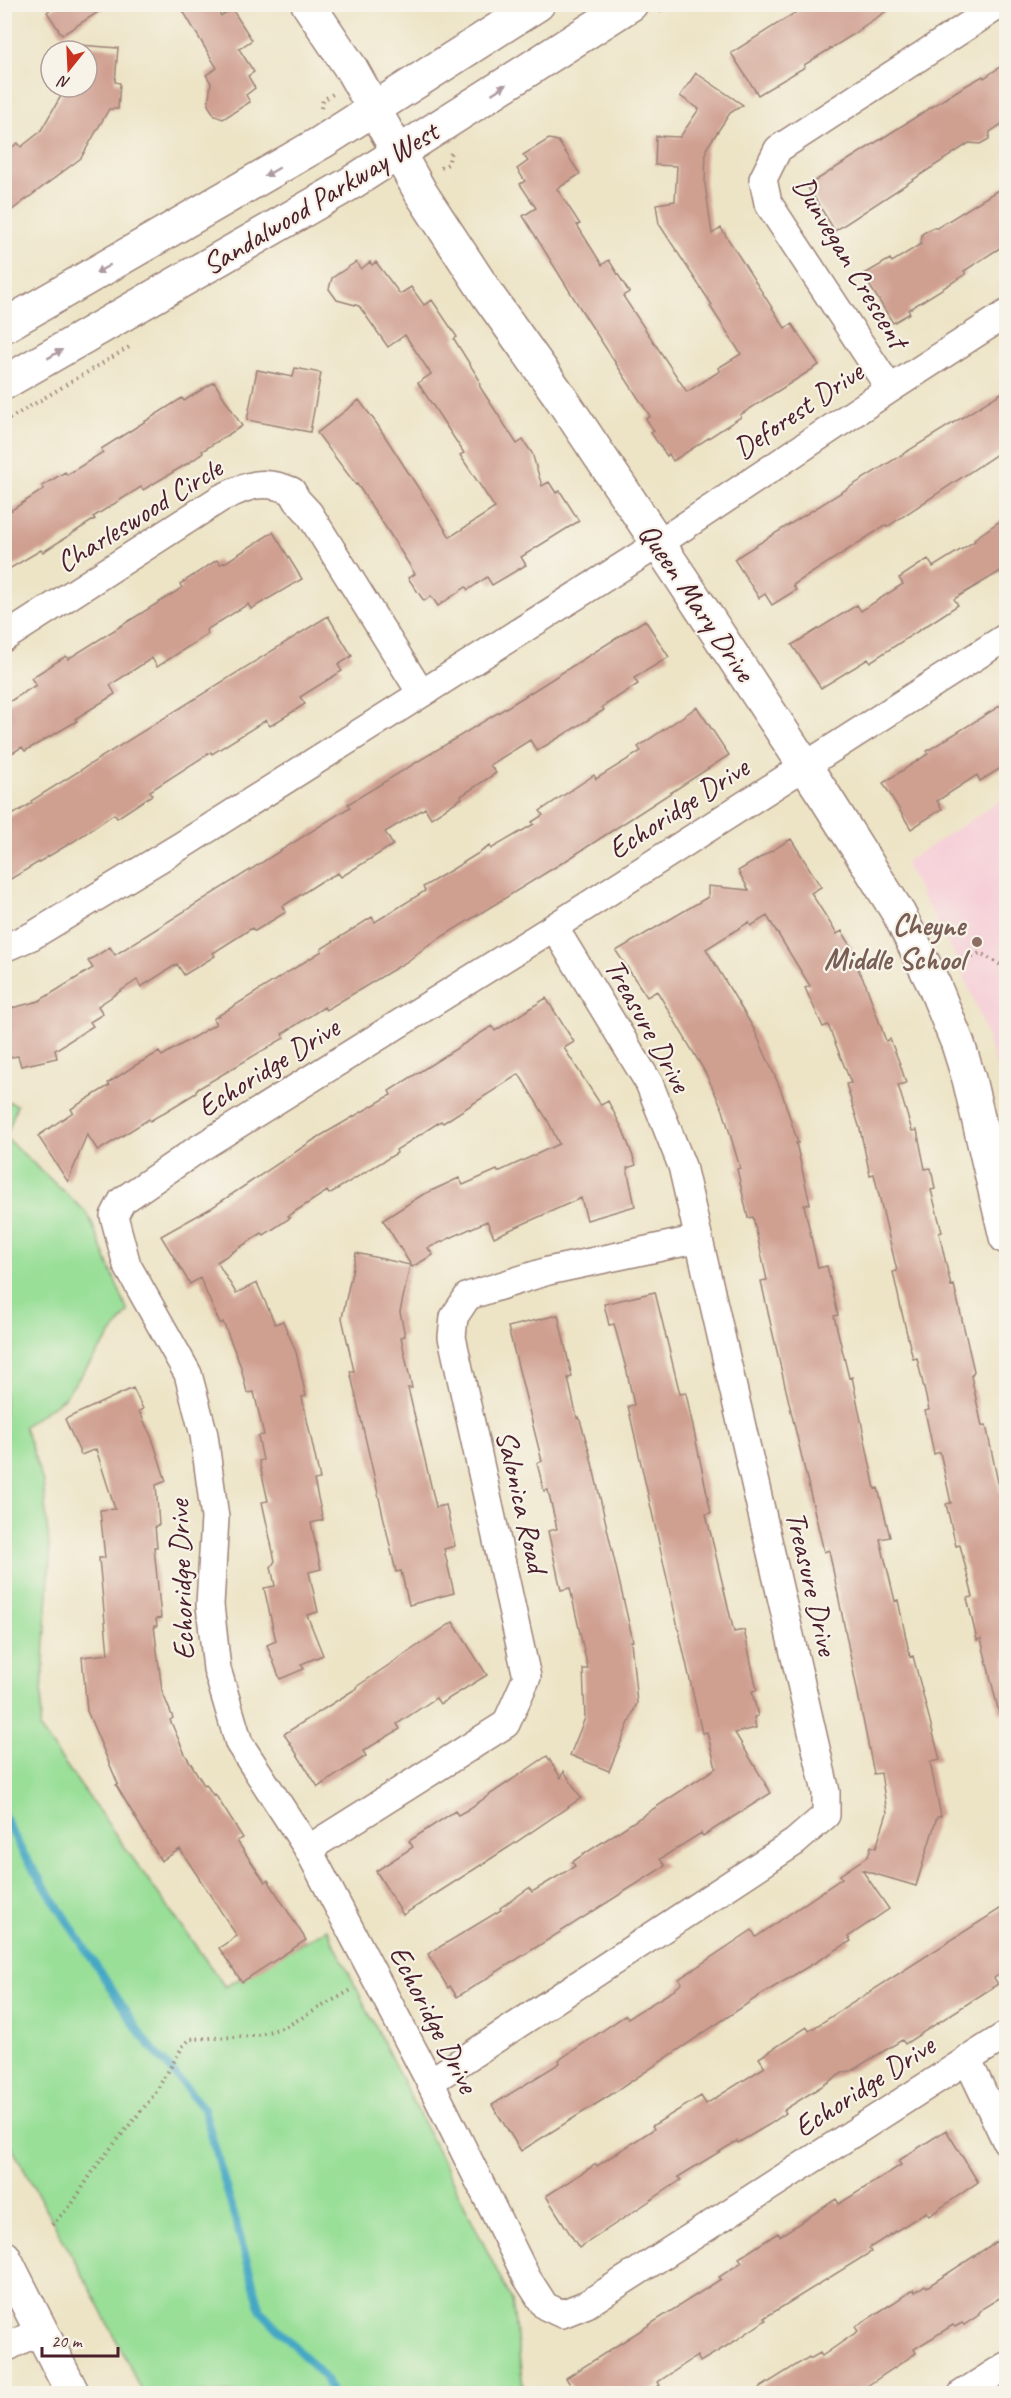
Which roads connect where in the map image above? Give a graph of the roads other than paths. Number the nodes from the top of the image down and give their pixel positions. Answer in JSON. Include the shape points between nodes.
{"nodes":[{"id":1,"x":308,"y":4,"type":"edge"},
{"id":2,"x":538,"y":4,"type":"edge"},
{"id":3,"x":631,"y":4,"type":"edge"},
{"id":4,"x":1001,"y":4,"type":"edge"},
{"id":5,"x":374,"y":110,"type":"junction"},
{"id":6,"x":398,"y":153,"type":"junction"},
{"id":7,"x":1006,"y":314,"type":"edge"},
{"id":8,"x":4,"y":326,"type":"edge"},
{"id":9,"x":4,"y":383,"type":"edge"},
{"id":10,"x":890,"y":388,"type":"junction"},
{"id":11,"x":658,"y":544,"type":"junction"},
{"id":12,"x":1006,"y":637,"type":"edge"},
{"id":13,"x":4,"y":638,"type":"edge"},
{"id":14,"x":421,"y":693,"type":"junction"},
{"id":15,"x":805,"y":765,"type":"junction"},
{"id":16,"x":554,"y":927,"type":"junction"},
{"id":17,"x":4,"y":948,"type":"edge"},
{"id":18,"x":1006,"y":1237,"type":"edge"},
{"id":19,"x":699,"y":1239,"type":"junction"},
{"id":20,"x":308,"y":1849,"type":"junction"},
{"id":21,"x":1006,"y":2035,"type":"edge"},
{"id":22,"x":967,"y":2060,"type":"junction"},
{"id":23,"x":430,"y":2082,"type":"junction"},
{"id":24,"x":1006,"y":2140,"type":"edge"},
{"id":25,"x":4,"y":2257,"type":"edge"},
{"id":26,"x":42,"y":2331,"type":"junction"},
{"id":27,"x":4,"y":2349,"type":"edge"},
{"id":28,"x":1006,"y":2366,"type":"edge"},
{"id":29,"x":73,"y":2394,"type":"edge"},
{"id":30,"x":962,"y":2394,"type":"edge"}],
"edges":[{"from":1,"to":5,"type":"main road","name":"Queen Mary Drive"},
{"from":2,"to":5,"type":"main road","name":"Sandalwood Parkway West"},
{"from":6,"to":3,"type":"main road","name":"Sandalwood Parkway West","one_way":true},
{"from":4,"to":10,"type":"street","name":"Dunvegan Crescent","via":[[778,149],[764,179],[768,203]]},
{"from":5,"to":6,"type":"main road","name":"Queen Mary Drive"},
{"from":5,"to":8,"type":"main road","name":"Sandalwood Parkway West","one_way":true},
{"from":9,"to":6,"type":"main road","name":"Sandalwood Parkway West","one_way":true},
{"from":6,"to":11,"type":"main road","name":"Queen Mary Drive","via":[[489,297]]},
{"from":7,"to":10,"type":"street","name":"Deforest Drive"},
{"from":10,"to":11,"type":"street","name":"Deforest Drive"},
{"from":11,"to":14,"type":"street"},
{"from":11,"to":15,"type":"main road","name":"Queen Mary Drive"},
{"from":12,"to":15,"type":"street","name":"Echoridge Drive"},
{"from":13,"to":14,"type":"street","name":"Charleswood Circle","via":[[221,498],[259,483],[274,484],[292,491],[309,513]]},
{"from":14,"to":17,"type":"street","via":[[174,850],[32,936]]},
{"from":15,"to":16,"type":"street","name":"Echoridge Drive"},
{"from":15,"to":18,"type":"main road","name":"Queen Mary Drive","via":[[894,906],[934,985],[969,1079]]},
{"from":16,"to":19,"type":"street","name":"Treasure Drive","via":[[649,1083],[682,1166]]},
{"from":16,"to":20,"type":"street","name":"Echoridge Drive","via":[[195,1151],[122,1201],[114,1216],[127,1265],[188,1374],[204,1436],[215,1518],[210,1605],[217,1669],[238,1743]]},
{"from":19,"to":20,"type":"street","name":"Salonica Road","via":[[548,1271],[468,1296],[453,1317],[452,1337],[527,1677],[506,1724]]},
{"from":19,"to":23,"type":"street","name":"Treasure Drive","via":[[826,1792],[826,1815],[785,1849]]},
{"from":20,"to":23,"type":"street","name":"Echoridge Drive"},
{"from":21,"to":22,"type":"street","name":"Echoridge Drive"},
{"from":22,"to":23,"type":"street","name":"Echoridge Drive","via":[[587,2304],[562,2314],[545,2306],[527,2278]]},
{"from":22,"to":24,"type":"street"},
{"from":25,"to":26,"type":"main road"},
{"from":26,"to":27,"type":"street"},
{"from":26,"to":29,"type":"main road"},
{"from":28,"to":30,"type":"street"}]}
